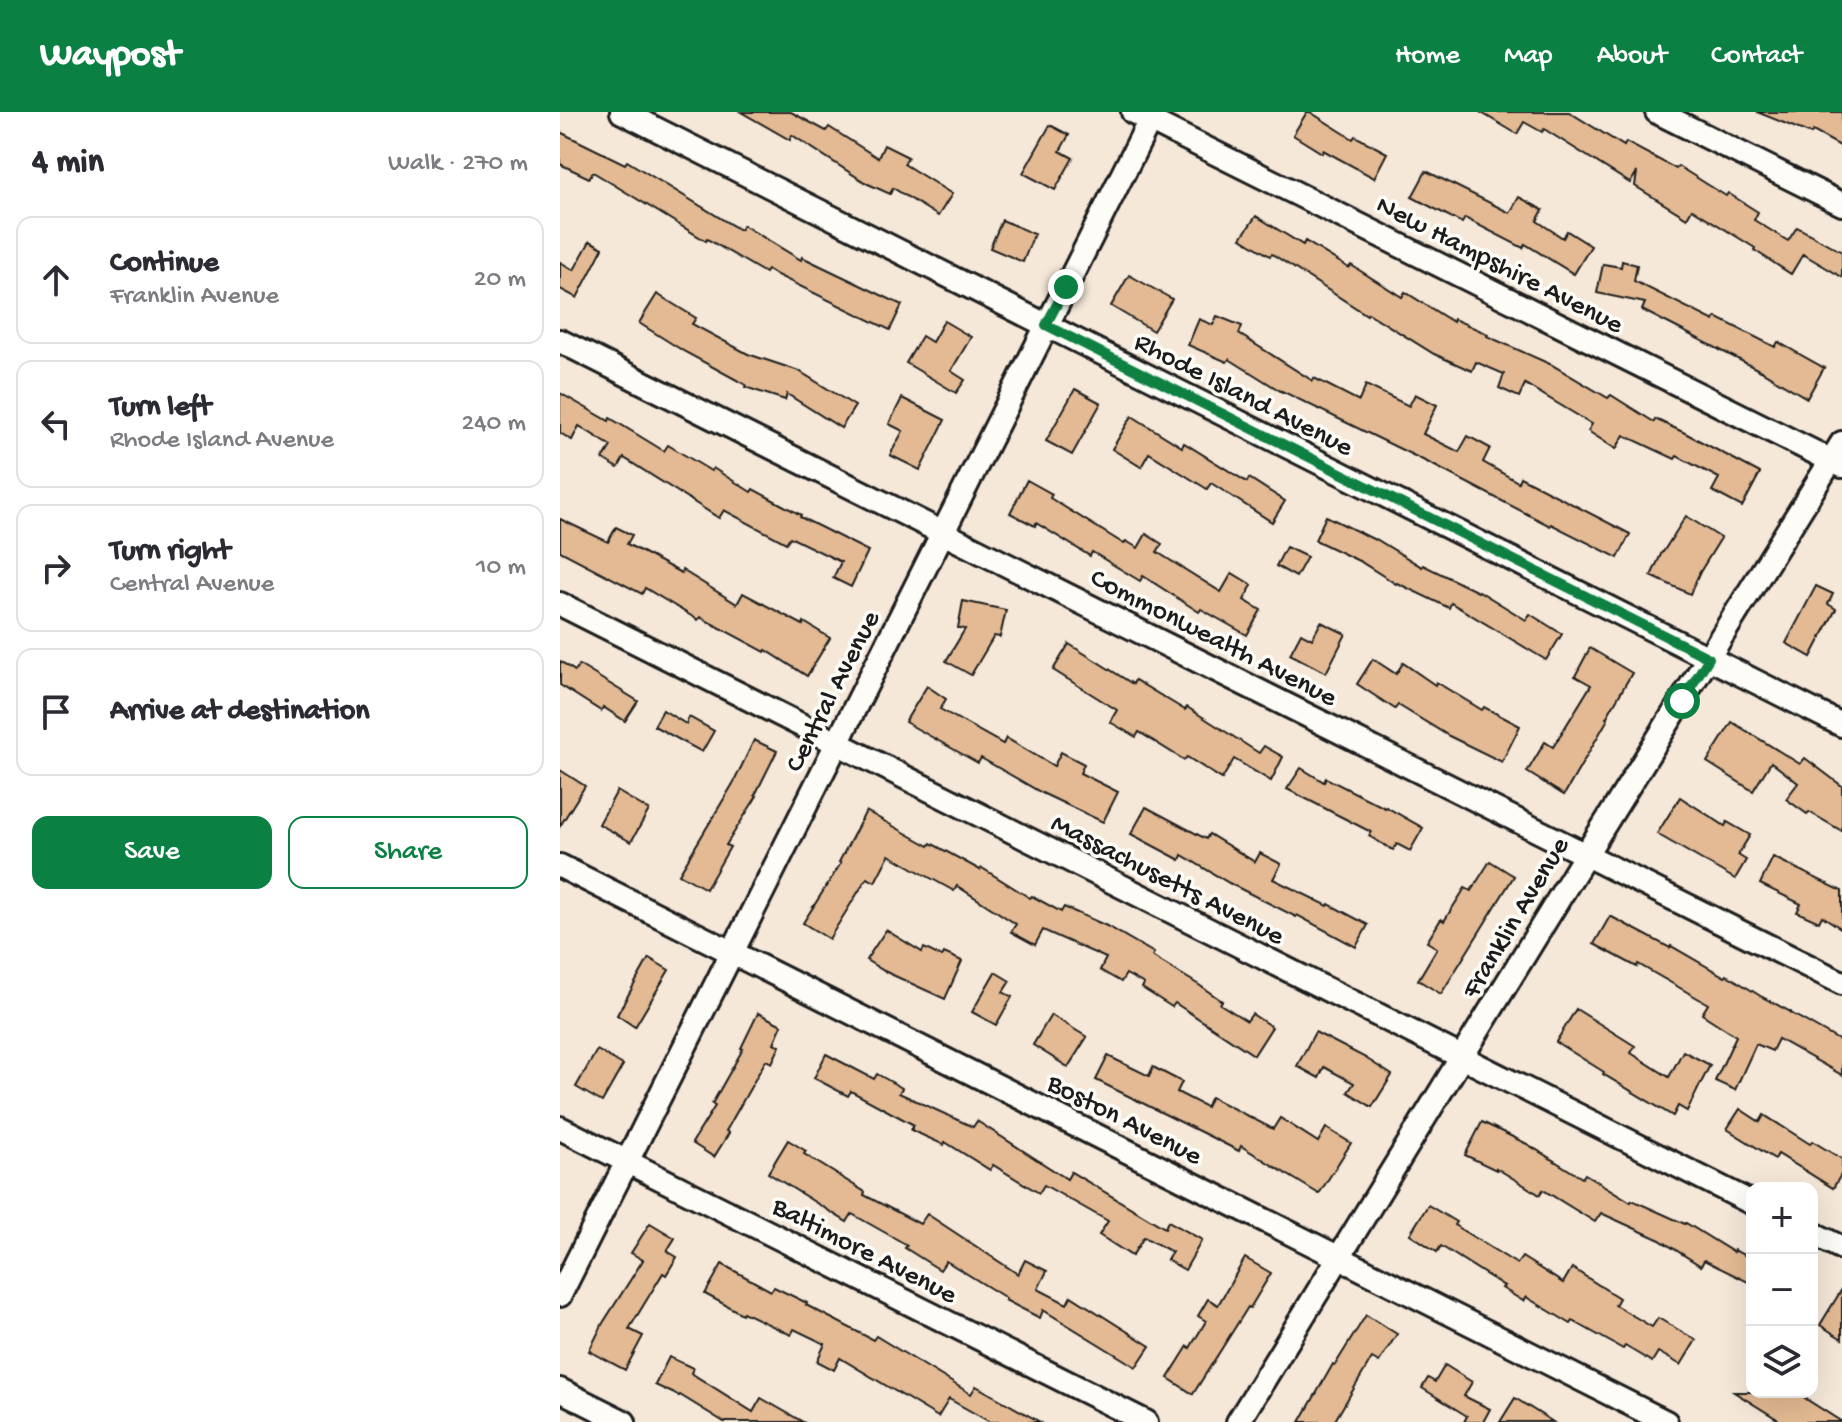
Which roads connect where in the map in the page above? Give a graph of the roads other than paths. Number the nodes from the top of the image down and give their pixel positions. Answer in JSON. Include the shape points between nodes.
{"nodes":[{"id":1,"x":622,"y":112,"type":"edge"},
{"id":2,"x":1657,"y":112,"type":"edge"},
{"id":3,"x":1146,"y":115,"type":"edge"},
{"id":4,"x":1842,"y":204,"type":"edge"},
{"id":5,"x":1046,"y":325,"type":"junction"},
{"id":6,"x":560,"y":341,"type":"edge"},
{"id":7,"x":1838,"y":457,"type":"edge"},
{"id":8,"x":943,"y":532,"type":"junction"},
{"id":9,"x":560,"y":604,"type":"edge"},
{"id":10,"x":1709,"y":658,"type":"junction"},
{"id":11,"x":1842,"y":725,"type":"edge"},
{"id":12,"x":837,"y":743,"type":"junction"},
{"id":13,"x":1585,"y":856,"type":"junction"},
{"id":14,"x":560,"y":866,"type":"edge"},
{"id":15,"x":732,"y":953,"type":"junction"},
{"id":16,"x":1842,"y":983,"type":"edge"},
{"id":17,"x":1462,"y":1058,"type":"junction"},
{"id":18,"x":560,"y":1128,"type":"edge"},
{"id":19,"x":627,"y":1162,"type":"junction"},
{"id":20,"x":1746,"y":1200,"type":"edge"},
{"id":21,"x":1818,"y":1236,"type":"edge"},
{"id":22,"x":1842,"y":1248,"type":"edge"},
{"id":23,"x":1339,"y":1258,"type":"junction"},
{"id":24,"x":560,"y":1295,"type":"edge"},
{"id":25,"x":560,"y":1390,"type":"edge"},
{"id":26,"x":624,"y":1422,"type":"edge"},
{"id":27,"x":1146,"y":1422,"type":"edge"},
{"id":28,"x":1238,"y":1422,"type":"edge"},
{"id":29,"x":1666,"y":1422,"type":"edge"}],
"edges":[{"from":1,"to":5,"type":"street","name":"Rhode Island Avenue"},
{"from":2,"to":4,"type":"street"},
{"from":3,"to":5,"type":"street","name":"Central Avenue"},
{"from":3,"to":7,"type":"street","name":"New Hampshire Avenue"},
{"from":5,"to":8,"type":"street","name":"Central Avenue"},
{"from":5,"to":10,"type":"street","name":"Rhode Island Avenue"},
{"from":6,"to":8,"type":"street","name":"Commonwealth Avenue"},
{"from":7,"to":10,"type":"street","name":"Franklin Avenue"},
{"from":8,"to":12,"type":"street","name":"Central Avenue"},
{"from":8,"to":13,"type":"street","name":"Commonwealth Avenue"},
{"from":9,"to":12,"type":"street","name":"Massachusetts Avenue"},
{"from":10,"to":11,"type":"street","name":"Rhode Island Avenue"},
{"from":10,"to":13,"type":"street","name":"Franklin Avenue"},
{"from":12,"to":15,"type":"street","name":"Central Avenue"},
{"from":12,"to":17,"type":"street","name":"Massachusetts Avenue"},
{"from":13,"to":16,"type":"street","name":"Commonwealth Avenue"},
{"from":13,"to":17,"type":"street","name":"Franklin Avenue"},
{"from":14,"to":15,"type":"street","name":"Boston Avenue"},
{"from":15,"to":19,"type":"street","name":"Central Avenue"},
{"from":15,"to":23,"type":"street","name":"Boston Avenue"},
{"from":17,"to":20,"type":"street","name":"Massachusetts Avenue"},
{"from":17,"to":23,"type":"street","name":"Franklin Avenue"},
{"from":18,"to":19,"type":"street","name":"Baltimore Avenue"},
{"from":19,"to":24,"type":"street","name":"Central Avenue"},
{"from":19,"to":27,"type":"street","name":"Baltimore Avenue"},
{"from":21,"to":22,"type":"street"},
{"from":23,"to":28,"type":"street","name":"Franklin Avenue"},
{"from":23,"to":29,"type":"street","name":"Boston Avenue"},
{"from":25,"to":26,"type":"street"}]}
